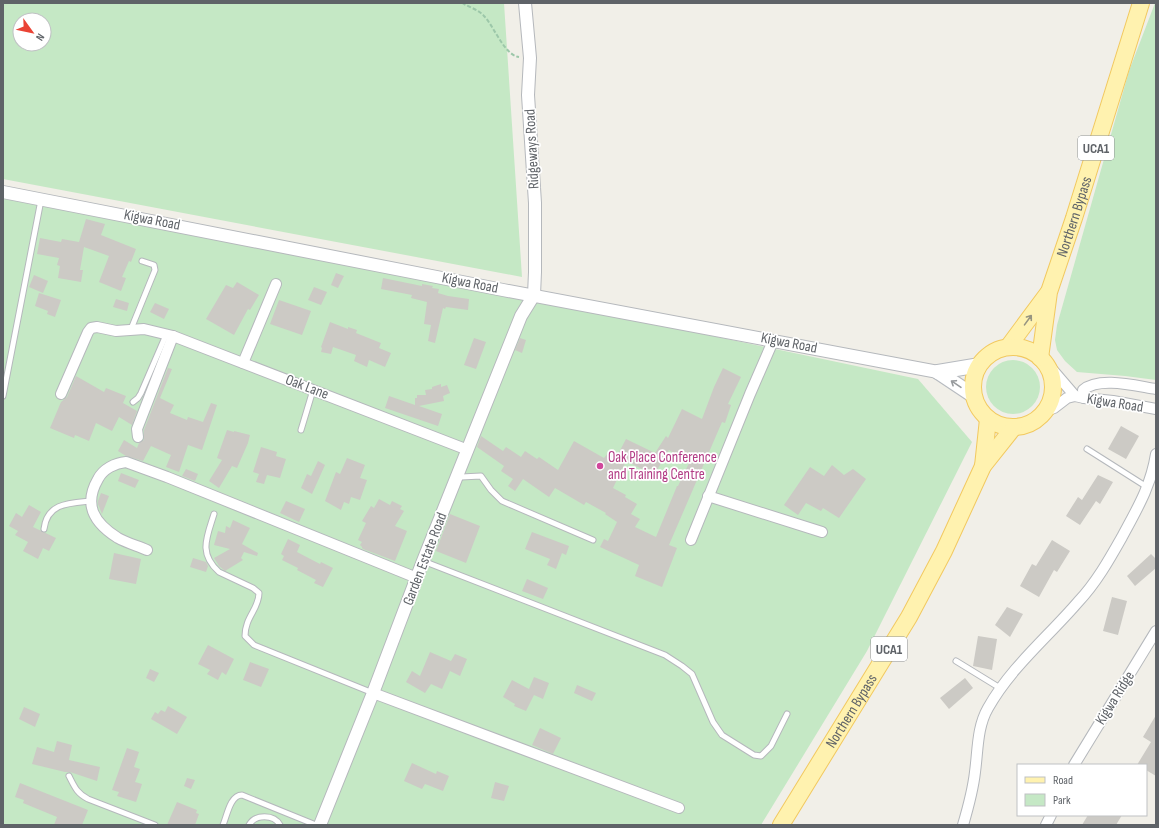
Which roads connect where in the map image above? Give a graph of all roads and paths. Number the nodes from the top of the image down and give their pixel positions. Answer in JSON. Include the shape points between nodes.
{"nodes":[{"id":1,"x":462,"y":3,"type":"edge"},
{"id":2,"x":525,"y":3,"type":"edge"},
{"id":3,"x":1141,"y":3,"type":"edge"},
{"id":4,"x":530,"y":58,"type":"junction"},
{"id":5,"x":3,"y":192,"type":"edge"},
{"id":6,"x":41,"y":198,"type":"junction"},
{"id":7,"x":142,"y":261,"type":"dead end"},
{"id":8,"x":276,"y":284,"type":"dead end"},
{"id":9,"x":1049,"y":292,"type":"junction"},
{"id":10,"x":534,"y":295,"type":"junction"},
{"id":11,"x":131,"y":329,"type":"junction"},
{"id":12,"x":169,"y":336,"type":"junction"},
{"id":13,"x":773,"y":341,"type":"junction"},
{"id":14,"x":1008,"y":347,"type":"junction"},
{"id":15,"x":1042,"y":360,"type":"junction"},
{"id":16,"x":243,"y":363,"type":"junction"},
{"id":17,"x":980,"y":365,"type":"junction"},
{"id":18,"x":938,"y":372,"type":"junction"},
{"id":19,"x":1156,"y":389,"type":"edge"},
{"id":20,"x":313,"y":390,"type":"junction"},
{"id":21,"x":61,"y":394,"type":"dead end"},
{"id":22,"x":3,"y":396,"type":"edge"},
{"id":23,"x":974,"y":396,"type":"junction"},
{"id":24,"x":1080,"y":397,"type":"junction"},
{"id":25,"x":133,"y":402,"type":"dead end"},
{"id":26,"x":1156,"y":409,"type":"edge"},
{"id":27,"x":1046,"y":411,"type":"junction"},
{"id":28,"x":988,"y":419,"type":"junction"},
{"id":29,"x":1014,"y":427,"type":"junction"},
{"id":30,"x":301,"y":430,"type":"dead end"},
{"id":31,"x":138,"y":437,"type":"dead end"},
{"id":32,"x":1087,"y":449,"type":"dead end"},
{"id":33,"x":468,"y":450,"type":"junction"},
{"id":34,"x":1156,"y":454,"type":"edge"},
{"id":35,"x":983,"y":466,"type":"junction"},
{"id":36,"x":1148,"y":488,"type":"junction"},
{"id":37,"x":708,"y":496,"type":"junction"},
{"id":38,"x":90,"y":501,"type":"junction"},
{"id":39,"x":214,"y":514,"type":"dead end"},
{"id":40,"x":44,"y":529,"type":"dead end"},
{"id":41,"x":822,"y":532,"type":"dead end"},
{"id":42,"x":593,"y":540,"type":"dead end"},
{"id":43,"x":691,"y":540,"type":"dead end"},
{"id":44,"x":147,"y":550,"type":"dead end"},
{"id":45,"x":423,"y":561,"type":"junction"},
{"id":46,"x":417,"y":578,"type":"junction"},
{"id":47,"x":1156,"y":631,"type":"edge"},
{"id":48,"x":956,"y":660,"type":"dead end"},
{"id":49,"x":1000,"y":688,"type":"junction"},
{"id":50,"x":373,"y":693,"type":"junction"},
{"id":51,"x":787,"y":714,"type":"dead end"},
{"id":52,"x":1075,"y":764,"type":"edge"},
{"id":53,"x":69,"y":776,"type":"dead end"},
{"id":54,"x":679,"y":808,"type":"dead end"},
{"id":55,"x":1050,"y":816,"type":"edge"},
{"id":56,"x":155,"y":825,"type":"edge"},
{"id":57,"x":223,"y":825,"type":"edge"},
{"id":58,"x":249,"y":825,"type":"edge"},
{"id":59,"x":280,"y":825,"type":"edge"},
{"id":60,"x":316,"y":825,"type":"edge"},
{"id":61,"x":320,"y":825,"type":"edge"},
{"id":62,"x":781,"y":825,"type":"edge"},
{"id":63,"x":963,"y":825,"type":"edge"},
{"id":64,"x":1046,"y":825,"type":"edge"}],
"edges":[{"from":1,"to":4,"type":"path","via":[[484,15],[502,43],[516,57]]},
{"from":2,"to":4,"type":"street","name":"Ridgeways Road"},
{"from":3,"to":9,"type":"main road","name":"Northern Bypass","number":"UCA1"},
{"from":4,"to":10,"type":"street","name":"Ridgeways Road","via":[[528,94],[535,203]]},
{"from":5,"to":6,"type":"street","name":"Kigwa Road"},
{"from":6,"to":10,"type":"street","name":"Kigwa Road"},
{"from":6,"to":22,"type":"lane"},
{"from":7,"to":11,"type":"lane","via":[[154,265],[155,270]]},
{"from":8,"to":16,"type":"street"},
{"from":14,"to":9,"type":"main road","number":"UCA1","one_way":true},
{"from":9,"to":15,"type":"main road","number":"UCA1"},
{"from":10,"to":13,"type":"street","name":"Kigwa Road"},
{"from":10,"to":33,"type":"street","name":"Garden Estate Road","via":[[521,316]]},
{"from":11,"to":12,"type":"street","name":"Oak Lane","via":[[144,328]]},
{"from":11,"to":21,"type":"street","via":[[116,331],[91,328]]},
{"from":12,"to":16,"type":"street","name":"Oak Lane"},
{"from":12,"to":25,"type":"lane","via":[[138,398]]},
{"from":12,"to":31,"type":"street","via":[[137,429]]},
{"from":13,"to":18,"type":"street","name":"Kigwa Road"},
{"from":13,"to":37,"type":"street"},
{"from":14,"to":15,"type":"main road","via":[[1026,349]]},
{"from":14,"to":17,"type":"main road","via":[[992,353]]},
{"from":15,"to":24,"type":"street"},
{"from":15,"to":27,"type":"main road","via":[[1050,371],[1053,383],[1053,394]]},
{"from":16,"to":20,"type":"street","name":"Oak Lane"},
{"from":17,"to":18,"type":"main road"},
{"from":17,"to":23,"type":"main road","via":[[974,377]]},
{"from":23,"to":18,"type":"main road","one_way":true},
{"from":19,"to":24,"type":"street","via":[[1099,383],[1087,386]]},
{"from":20,"to":30,"type":"lane"},
{"from":20,"to":33,"type":"street","name":"Oak Lane"},
{"from":23,"to":28,"type":"main road"},
{"from":24,"to":26,"type":"street","name":"Kigwa Road"},
{"from":24,"to":27,"type":"street","via":[[1067,398]]},
{"from":27,"to":29,"type":"main road","via":[[1034,422]]},
{"from":28,"to":29,"type":"main road"},
{"from":28,"to":35,"type":"main road","number":"UCA1"},
{"from":29,"to":35,"type":"main road","number":"UCA1"},
{"from":32,"to":36,"type":"lane"},
{"from":33,"to":42,"type":"lane","via":[[461,478],[481,476],[502,501]]},
{"from":33,"to":45,"type":"street","name":"Garden Estate Road"},
{"from":34,"to":36,"type":"street"},
{"from":35,"to":62,"type":"main road","name":"Northern Bypass","number":"UCA1","via":[[944,551],[909,617]]},
{"from":36,"to":49,"type":"street","via":[[1095,581]]},
{"from":37,"to":41,"type":"street"},
{"from":37,"to":43,"type":"street"},
{"from":38,"to":40,"type":"lane","via":[[57,507],[45,521]]},
{"from":38,"to":44,"type":"street","via":[[92,513],[106,528],[118,538]]},
{"from":38,"to":46,"type":"street","via":[[93,488],[100,476],[119,462],[126,462]]},
{"from":39,"to":50,"type":"lane","via":[[205,543],[205,550],[214,568],[259,593],[259,599],[245,627],[245,636],[254,645]]},
{"from":45,"to":46,"type":"street","name":"Garden Estate Road"},
{"from":45,"to":51,"type":"lane","via":[[665,655],[692,674],[713,722],[722,735],[754,755],[761,756],[771,746]]},
{"from":46,"to":50,"type":"street","name":"Garden Estate Road"},
{"from":47,"to":52,"type":"street","name":"Kigwa Ridge"},
{"from":48,"to":49,"type":"lane"},
{"from":49,"to":63,"type":"street","via":[[987,710],[978,736],[970,804]]},
{"from":50,"to":54,"type":"street"},
{"from":50,"to":61,"type":"street","name":"Garden Estate Road"},
{"from":53,"to":56,"type":"lane","via":[[74,788],[88,799]]},
{"from":55,"to":64,"type":"street"},
{"from":57,"to":60,"type":"lane","via":[[234,798],[242,795]]},
{"from":58,"to":59,"type":"lane","via":[[257,816],[269,818]]}]}
